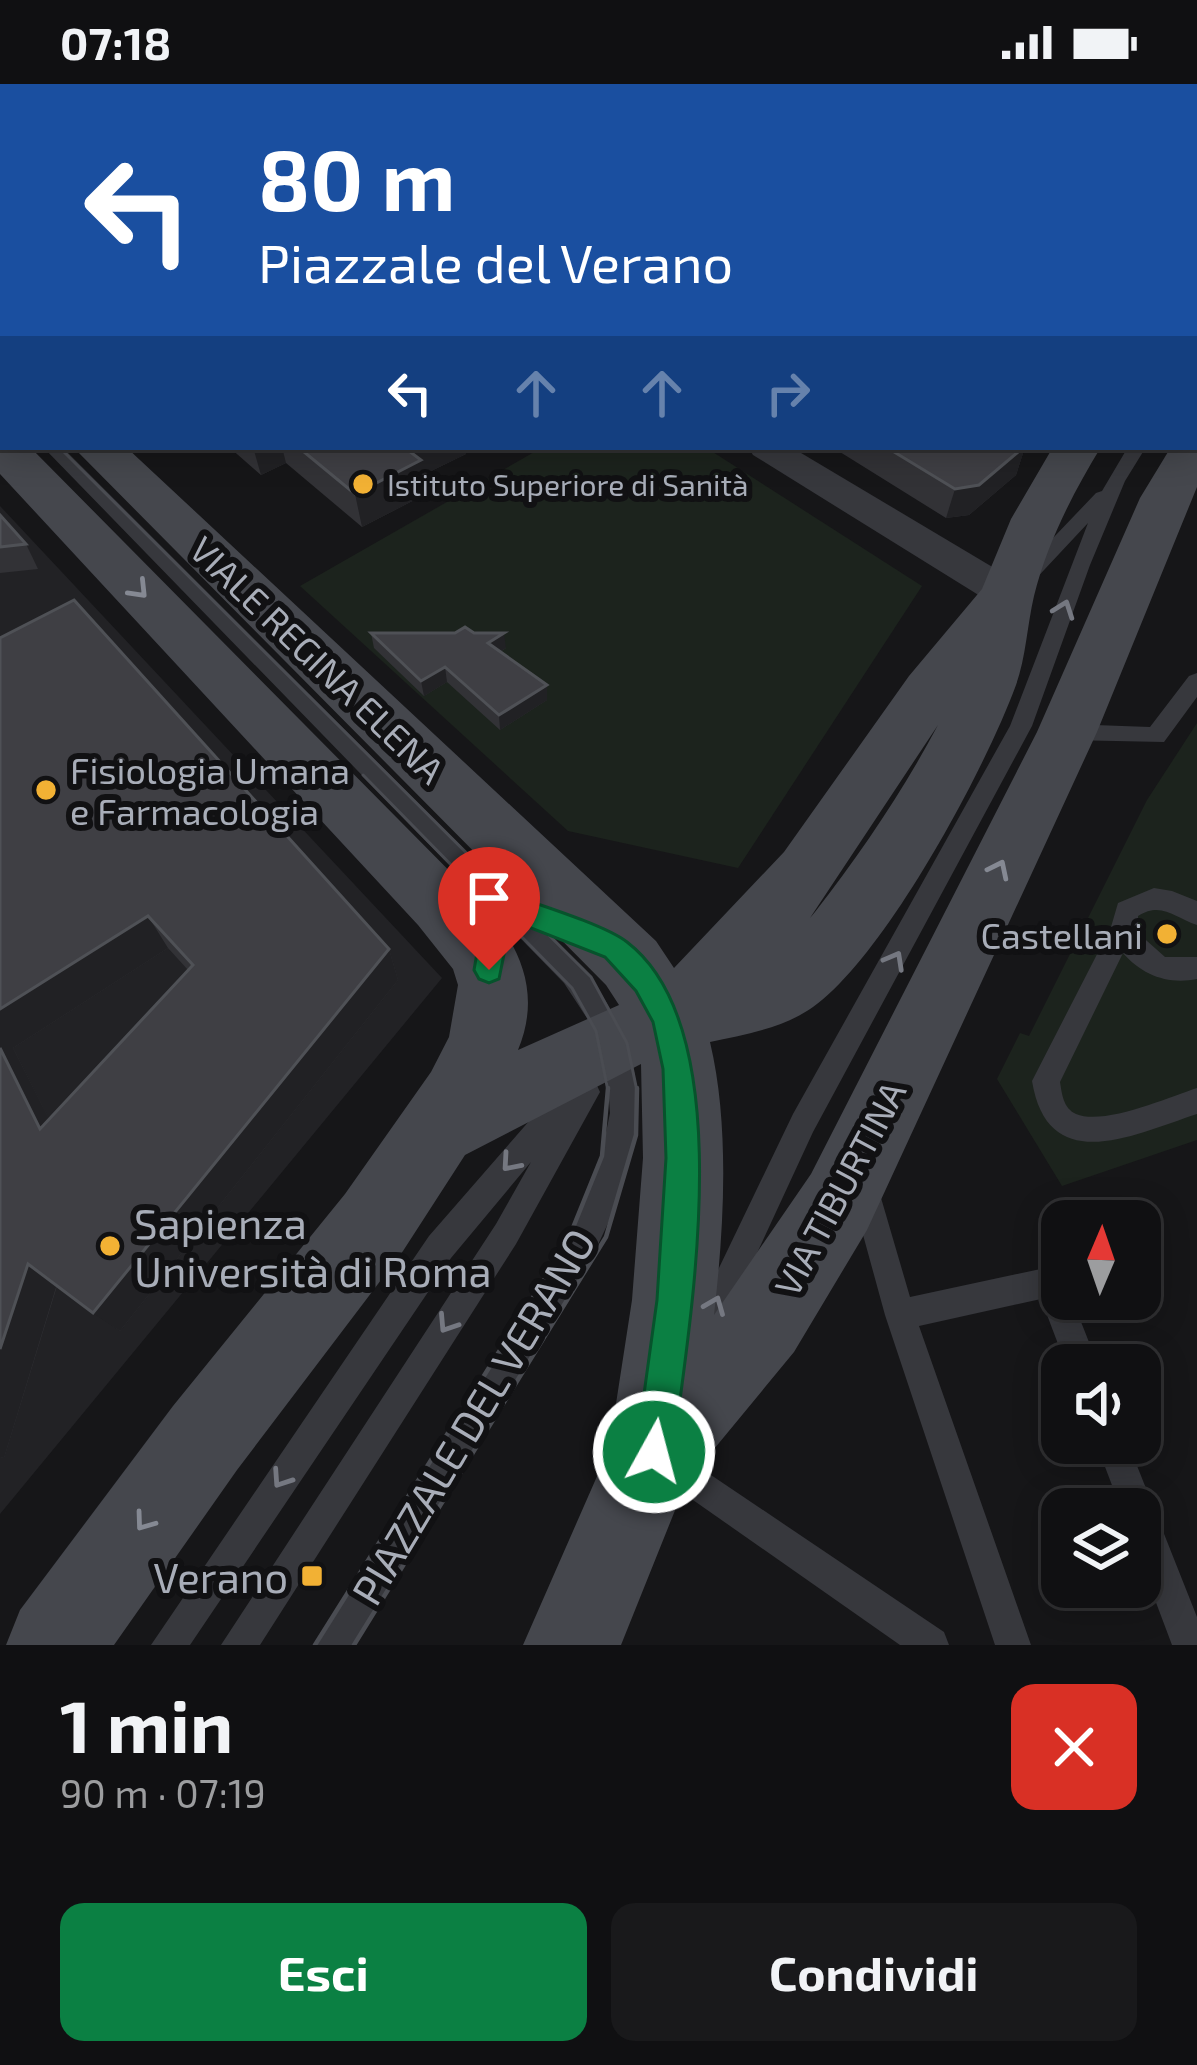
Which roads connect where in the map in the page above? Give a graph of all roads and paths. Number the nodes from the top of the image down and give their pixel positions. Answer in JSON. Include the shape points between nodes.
{"nodes":[{"id":1,"x":5,"y":450,"type":"edge"},
{"id":2,"x":55,"y":450,"type":"edge"},
{"id":3,"x":101,"y":450,"type":"edge"},
{"id":4,"x":771,"y":450,"type":"edge"},
{"id":5,"x":1075,"y":450,"type":"edge"},
{"id":6,"x":1135,"y":450,"type":"edge"},
{"id":7,"x":1194,"y":450,"type":"edge"},
{"id":8,"x":1116,"y":482,"type":"junction"},
{"id":9,"x":1007,"y":595,"type":"junction"},
{"id":10,"x":1197,"y":681,"type":"edge"},
{"id":11,"x":1067,"y":732,"type":"junction"},
{"id":12,"x":509,"y":915,"type":"junction"},
{"id":13,"x":1197,"y":915,"type":"edge"},
{"id":14,"x":1123,"y":928,"type":"junction"},
{"id":15,"x":1194,"y":974,"type":"edge"},
{"id":16,"x":641,"y":1031,"type":"junction"},
{"id":17,"x":1197,"y":1101,"type":"edge"},
{"id":18,"x":442,"y":1127,"type":"junction"},
{"id":19,"x":857,"y":1166,"type":"junction"},
{"id":20,"x":900,"y":1315,"type":"junction"},
{"id":21,"x":1074,"y":1344,"type":"edge"},
{"id":22,"x":654,"y":1452,"type":"junction"},
{"id":23,"x":1161,"y":1569,"type":"edge"},
{"id":24,"x":55,"y":1645,"type":"edge"},
{"id":25,"x":169,"y":1645,"type":"edge"},
{"id":26,"x":239,"y":1645,"type":"edge"},
{"id":27,"x":335,"y":1645,"type":"edge"},
{"id":28,"x":572,"y":1645,"type":"edge"},
{"id":29,"x":932,"y":1645,"type":"edge"},
{"id":30,"x":1013,"y":1645,"type":"edge"},
{"id":31,"x":1190,"y":1645,"type":"edge"}],
"edges":[{"from":1,"to":12,"type":"main road","name":"VIALE REGINA ELENA","one_way":true,"via":[[442,905]]},
{"from":2,"to":12,"type":"lane","name":"VIALE REGINA ELENA"},
{"from":3,"to":12,"type":"main road","name":"VIALE REGINA ELENA"},
{"from":4,"to":9,"type":"street"},
{"from":5,"to":9,"type":"main road","name":"VIA TIBURTINA"},
{"from":6,"to":8,"type":"lane","name":"VIA TIBURTINA"},
{"from":7,"to":11,"type":"main road","name":"VIA TIBURTINA","via":[[1165,499]]},
{"from":8,"to":9,"type":"lane","name":"VIA TIBURTINA"},
{"from":22,"to":8,"type":"lane","name":"VIA TIBURTINA","one_way":true,"via":[[769,1190],[1021,726]]},
{"from":9,"to":16,"type":"main road","name":"VIA TIBURTINA","via":[[940,672],[805,876],[725,968]]},
{"from":10,"to":11,"type":"lane","via":[[1156,736]]},
{"from":19,"to":11,"type":"main road","name":"VIA TIBURTINA","one_way":true},
{"from":12,"to":16,"type":"lane","name":"PIAZZALE DEL VERANO","via":[[606,1020]]},
{"from":12,"to":16,"type":"main road","name":"PIAZZALE DEL VERANO","via":[[616,949],[646,982]]},
{"from":12,"to":18,"type":"main road","via":[[488,1030]]},
{"from":13,"to":14,"type":"lane","via":[[1166,899],[1143,900],[1127,910]]},
{"from":14,"to":15,"type":"lane","via":[[1141,957]]},
{"from":14,"to":17,"type":"lane","via":[[1046,1081],[1046,1100],[1076,1132]]},
{"from":16,"to":18,"type":"main road"},
{"from":16,"to":22,"type":"main road","name":"PIAZZALE DEL VERANO","via":[[679,1069],[682,1158]]},
{"from":16,"to":25,"type":"lane","one_way":true,"via":[[440,1247]]},
{"from":16,"to":26,"type":"lane","name":"PIAZZALE DEL VERANO","one_way":true},
{"from":16,"to":27,"type":"lane","name":"PIAZZALE DEL VERANO","via":[[601,1198],[548,1304]]},
{"from":18,"to":24,"type":"main road","one_way":true},
{"from":19,"to":20,"type":"lane"},
{"from":19,"to":22,"type":"main road","name":"VIA TIBURTINA","via":[[777,1304]]},
{"from":20,"to":21,"type":"lane","via":[[1050,1282]]},
{"from":20,"to":30,"type":"lane"},
{"from":22,"to":28,"type":"main road","name":"PIAZZALE DEL VERANO"},
{"from":22,"to":29,"type":"lane"},
{"from":23,"to":31,"type":"lane"}]}
